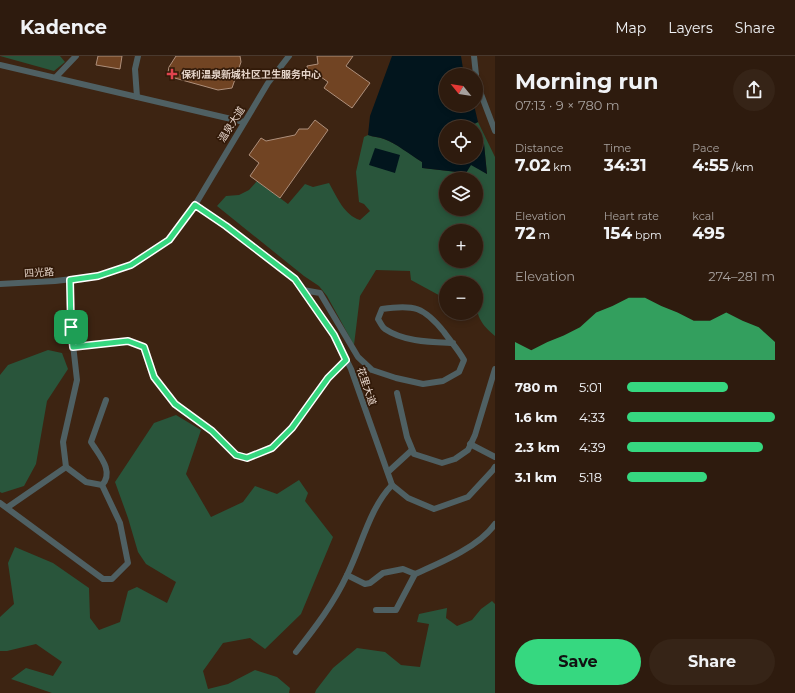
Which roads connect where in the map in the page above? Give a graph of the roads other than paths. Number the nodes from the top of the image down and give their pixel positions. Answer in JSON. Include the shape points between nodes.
{"nodes":[{"id":1,"x":76,"y":56,"type":"edge"},
{"id":2,"x":138,"y":56,"type":"edge"},
{"id":3,"x":289,"y":56,"type":"edge"},
{"id":4,"x":474,"y":56,"type":"edge"},
{"id":5,"x":0,"y":65,"type":"edge"},
{"id":6,"x":475,"y":68,"type":"edge"},
{"id":7,"x":56,"y":77,"type":"junction"},
{"id":8,"x":137,"y":97,"type":"junction"},
{"id":9,"x":483,"y":99,"type":"edge"},
{"id":10,"x":244,"y":122,"type":"junction"},
{"id":11,"x":495,"y":131,"type":"edge"},
{"id":12,"x":195,"y":205,"type":"junction"},
{"id":13,"x":70,"y":280,"type":"junction"},
{"id":14,"x":0,"y":284,"type":"edge"},
{"id":15,"x":303,"y":290,"type":"junction"},
{"id":16,"x":453,"y":343,"type":"junction"},
{"id":17,"x":73,"y":347,"type":"junction"},
{"id":18,"x":346,"y":360,"type":"junction"},
{"id":19,"x":495,"y":369,"type":"edge"},
{"id":20,"x":397,"y":393,"type":"dead end"},
{"id":21,"x":106,"y":400,"type":"dead end"},
{"id":22,"x":470,"y":444,"type":"junction"},
{"id":23,"x":412,"y":450,"type":"junction"},
{"id":24,"x":495,"y":457,"type":"edge"},
{"id":25,"x":66,"y":467,"type":"junction"},
{"id":26,"x":495,"y":467,"type":"edge"},
{"id":27,"x":388,"y":472,"type":"junction"},
{"id":28,"x":102,"y":485,"type":"junction"},
{"id":29,"x":392,"y":485,"type":"junction"},
{"id":30,"x":0,"y":503,"type":"edge"},
{"id":31,"x":8,"y":508,"type":"junction"},
{"id":32,"x":495,"y":524,"type":"edge"},
{"id":33,"x":414,"y":574,"type":"junction"},
{"id":34,"x":347,"y":575,"type":"junction"},
{"id":35,"x":376,"y":610,"type":"dead end"},
{"id":36,"x":296,"y":652,"type":"dead end"}],
"edges":[{"from":1,"to":7,"type":"street"},
{"from":2,"to":8,"type":"street","via":[[135,69]]},
{"from":3,"to":10,"type":"street","name":"温泉大道","via":[[268,83]]},
{"from":4,"to":6,"type":"street"},
{"from":5,"to":7,"type":"street"},
{"from":7,"to":8,"type":"street"},
{"from":8,"to":10,"type":"street"},
{"from":9,"to":11,"type":"street"},
{"from":10,"to":12,"type":"street","name":"温泉大道"},
{"from":12,"to":13,"type":"street","name":"四光路","via":[[169,240],[131,265],[98,276]]},
{"from":12,"to":15,"type":"street","name":"花里大道","via":[[295,279]]},
{"from":13,"to":14,"type":"street","name":"四光路"},
{"from":13,"to":17,"type":"street"},
{"from":15,"to":16,"type":"street","via":[[320,293],[358,357],[372,370],[423,384],[443,381],[459,372],[464,360]]},
{"from":15,"to":18,"type":"street","name":"花里大道","via":[[334,335]]},
{"from":16,"to":16,"type":"street","via":[[433,318],[423,311],[401,306],[388,308],[382,309],[378,318],[384,328],[399,336],[421,341]]},
{"from":17,"to":18,"type":"street","via":[[128,341],[144,347],[154,377],[175,404],[212,431],[236,455],[247,458],[272,448],[292,428],[328,378]]},
{"from":17,"to":25,"type":"street","via":[[77,380],[63,442]]},
{"from":18,"to":27,"type":"street","name":"花里大道"},
{"from":19,"to":22,"type":"street"},
{"from":20,"to":23,"type":"street"},
{"from":21,"to":28,"type":"street","via":[[91,442],[108,468],[106,481]]},
{"from":22,"to":23,"type":"street","via":[[468,450],[456,459],[442,463],[414,454]]},
{"from":22,"to":24,"type":"street"},
{"from":23,"to":27,"type":"street"},
{"from":25,"to":28,"type":"street","via":[[86,482]]},
{"from":25,"to":31,"type":"street"},
{"from":26,"to":29,"type":"street","via":[[468,496],[434,509],[408,498]]},
{"from":27,"to":29,"type":"street","name":"花里大道"},
{"from":28,"to":31,"type":"street","via":[[120,522],[128,563],[112,579],[102,579]]},
{"from":29,"to":34,"type":"street","via":[[383,494]]},
{"from":30,"to":31,"type":"street"},
{"from":32,"to":33,"type":"street","via":[[488,534],[446,560]]},
{"from":33,"to":34,"type":"street","via":[[404,569],[383,573],[370,583],[364,584]]},
{"from":33,"to":35,"type":"street","via":[[396,610]]},
{"from":34,"to":36,"type":"street","via":[[325,615]]}]}
